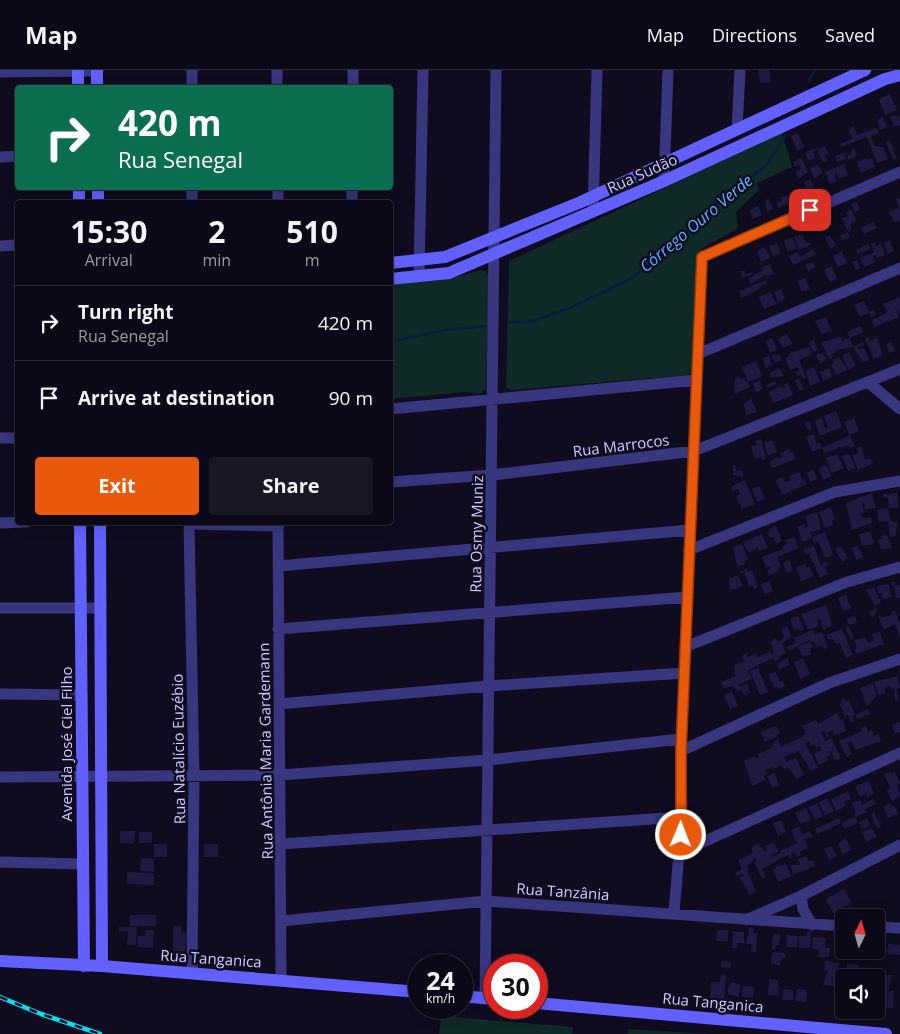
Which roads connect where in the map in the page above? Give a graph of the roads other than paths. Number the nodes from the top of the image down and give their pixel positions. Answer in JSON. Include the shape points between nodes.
{"nodes":[{"id":1,"x":192,"y":70,"type":"edge"},
{"id":2,"x":277,"y":70,"type":"edge"},
{"id":3,"x":353,"y":70,"type":"edge"},
{"id":4,"x":423,"y":70,"type":"edge"},
{"id":5,"x":496,"y":70,"type":"edge"},
{"id":6,"x":596,"y":70,"type":"edge"},
{"id":7,"x":668,"y":70,"type":"edge"},
{"id":8,"x":740,"y":70,"type":"edge"},
{"id":9,"x":865,"y":70,"type":"edge"},
{"id":10,"x":78,"y":71,"type":"edge"},
{"id":11,"x":97,"y":71,"type":"edge"},
{"id":12,"x":0,"y":72,"type":"edge"},
{"id":13,"x":900,"y":75,"type":"edge"},
{"id":14,"x":839,"y":82,"type":"junction"},
{"id":15,"x":78,"y":85,"type":"edge"},
{"id":16,"x":97,"y":85,"type":"edge"},
{"id":17,"x":192,"y":85,"type":"edge"},
{"id":18,"x":277,"y":85,"type":"edge"},
{"id":19,"x":353,"y":85,"type":"edge"},
{"id":20,"x":841,"y":98,"type":"junction"},
{"id":21,"x":737,"y":130,"type":"junction"},
{"id":22,"x":15,"y":156,"type":"edge"},
{"id":23,"x":0,"y":157,"type":"edge"},
{"id":24,"x":665,"y":163,"type":"junction"},
{"id":25,"x":900,"y":172,"type":"edge"},
{"id":26,"x":664,"y":182,"type":"junction"},
{"id":27,"x":595,"y":195,"type":"junction"},
{"id":28,"x":594,"y":211,"type":"junction"},
{"id":29,"x":495,"y":237,"type":"junction"},
{"id":30,"x":15,"y":245,"type":"edge"},
{"id":31,"x":0,"y":246,"type":"edge"},
{"id":32,"x":495,"y":253,"type":"junction"},
{"id":33,"x":420,"y":261,"type":"junction"},
{"id":34,"x":393,"y":263,"type":"edge"},
{"id":35,"x":900,"y":268,"type":"edge"},
{"id":36,"x":419,"y":276,"type":"junction"},
{"id":37,"x":393,"y":279,"type":"edge"},
{"id":38,"x":698,"y":354,"type":"junction"},
{"id":39,"x":900,"y":370,"type":"edge"},
{"id":40,"x":697,"y":380,"type":"junction"},
{"id":41,"x":868,"y":382,"type":"junction"},
{"id":42,"x":493,"y":400,"type":"junction"},
{"id":43,"x":393,"y":409,"type":"edge"},
{"id":44,"x":900,"y":409,"type":"edge"},
{"id":45,"x":0,"y":438,"type":"edge"},
{"id":46,"x":15,"y":438,"type":"edge"},
{"id":47,"x":694,"y":451,"type":"junction"},
{"id":48,"x":492,"y":476,"type":"junction"},
{"id":49,"x":900,"y":481,"type":"edge"},
{"id":50,"x":393,"y":482,"type":"edge"},
{"id":51,"x":15,"y":522,"type":"edge"},
{"id":52,"x":0,"y":523,"type":"edge"},
{"id":53,"x":80,"y":525,"type":"edge"},
{"id":54,"x":100,"y":525,"type":"edge"},
{"id":55,"x":189,"y":525,"type":"edge"},
{"id":56,"x":278,"y":525,"type":"edge"},
{"id":57,"x":690,"y":530,"type":"junction"},
{"id":58,"x":491,"y":547,"type":"junction"},
{"id":59,"x":690,"y":550,"type":"junction"},
{"id":60,"x":278,"y":566,"type":"junction"},
{"id":61,"x":900,"y":566,"type":"edge"},
{"id":62,"x":688,"y":598,"type":"junction"},
{"id":63,"x":0,"y":608,"type":"edge"},
{"id":64,"x":81,"y":608,"type":"junction"},
{"id":65,"x":100,"y":608,"type":"junction"},
{"id":66,"x":490,"y":613,"type":"junction"},
{"id":67,"x":278,"y":629,"type":"junction"},
{"id":68,"x":685,"y":647,"type":"junction"},
{"id":69,"x":900,"y":659,"type":"edge"},
{"id":70,"x":684,"y":672,"type":"junction"},
{"id":71,"x":489,"y":686,"type":"junction"},
{"id":72,"x":0,"y":694,"type":"edge"},
{"id":73,"x":82,"y":694,"type":"junction"},
{"id":74,"x":278,"y":704,"type":"junction"},
{"id":75,"x":681,"y":745,"type":"junction"},
{"id":76,"x":900,"y":753,"type":"edge"},
{"id":77,"x":488,"y":760,"type":"junction"},
{"id":78,"x":280,"y":775,"type":"junction"},
{"id":79,"x":0,"y":777,"type":"edge"},
{"id":80,"x":82,"y":777,"type":"junction"},
{"id":81,"x":102,"y":777,"type":"junction"},
{"id":82,"x":194,"y":777,"type":"junction"},
{"id":83,"x":682,"y":817,"type":"junction"},
{"id":84,"x":487,"y":830,"type":"junction"},
{"id":85,"x":281,"y":844,"type":"junction"},
{"id":86,"x":900,"y":845,"type":"edge"},
{"id":87,"x":681,"y":852,"type":"junction"},
{"id":88,"x":0,"y":862,"type":"edge"},
{"id":89,"x":83,"y":864,"type":"junction"},
{"id":90,"x":801,"y":896,"type":"junction"},
{"id":91,"x":486,"y":901,"type":"junction"},
{"id":92,"x":674,"y":913,"type":"junction"},
{"id":93,"x":745,"y":920,"type":"junction"},
{"id":94,"x":281,"y":921,"type":"junction"},
{"id":95,"x":812,"y":925,"type":"junction"},
{"id":96,"x":835,"y":926,"type":"edge"},
{"id":97,"x":885,"y":927,"type":"edge"},
{"id":98,"x":900,"y":928,"type":"edge"},
{"id":99,"x":488,"y":954,"type":"edge"},
{"id":100,"x":0,"y":961,"type":"edge"},
{"id":101,"x":84,"y":966,"type":"junction"},
{"id":102,"x":102,"y":966,"type":"junction"},
{"id":103,"x":192,"y":973,"type":"junction"},
{"id":104,"x":282,"y":980,"type":"junction"},
{"id":105,"x":408,"y":991,"type":"edge"},
{"id":106,"x":548,"y":1004,"type":"edge"},
{"id":107,"x":886,"y":1034,"type":"edge"}],
"edges":[{"from":1,"to":17,"type":"street"},
{"from":2,"to":18,"type":"street"},
{"from":3,"to":19,"type":"street"},
{"from":4,"to":33,"type":"street"},
{"from":5,"to":29,"type":"street","name":"Rua Osmy Muniz"},
{"from":6,"to":27,"type":"street"},
{"from":7,"to":24,"type":"street"},
{"from":8,"to":21,"type":"street"},
{"from":9,"to":14,"type":"street","name":"Rua Sudão"},
{"from":10,"to":11,"type":"street"},
{"from":10,"to":12,"type":"street"},
{"from":10,"to":15,"type":"street"},
{"from":11,"to":16,"type":"street"},
{"from":13,"to":20,"type":"street","name":"Rua Sudão"},
{"from":14,"to":20,"type":"street"},
{"from":14,"to":21,"type":"street","name":"Rua Sudão"},
{"from":20,"to":26,"type":"street","name":"Rua Sudão"},
{"from":21,"to":24,"type":"street","name":"Rua Sudão"},
{"from":22,"to":23,"type":"street"},
{"from":24,"to":26,"type":"street"},
{"from":24,"to":27,"type":"street","name":"Rua Sudão"},
{"from":25,"to":38,"type":"street","via":[[702,257]]},
{"from":26,"to":28,"type":"street","name":"Rua Sudão"},
{"from":27,"to":28,"type":"street"},
{"from":27,"to":29,"type":"street","name":"Rua Sudão"},
{"from":28,"to":32,"type":"street","name":"Rua Sudão"},
{"from":29,"to":32,"type":"street","name":"Rua Osmy Muniz"},
{"from":29,"to":33,"type":"street","name":"Rua Sudão","via":[[444,258]]},
{"from":30,"to":31,"type":"street"},
{"from":32,"to":36,"type":"street","name":"Rua Sudão","via":[[448,273]]},
{"from":32,"to":42,"type":"street","name":"Rua Osmy Muniz"},
{"from":33,"to":34,"type":"street","name":"Rua Sudão"},
{"from":33,"to":36,"type":"street"},
{"from":35,"to":38,"type":"street"},
{"from":36,"to":37,"type":"street","name":"Rua Sudão"},
{"from":38,"to":40,"type":"street"},
{"from":39,"to":41,"type":"street","name":"Rua Marrocos"},
{"from":40,"to":42,"type":"street"},
{"from":40,"to":47,"type":"street"},
{"from":41,"to":44,"type":"street"},
{"from":41,"to":47,"type":"street","name":"Rua Marrocos"},
{"from":42,"to":43,"type":"street"},
{"from":42,"to":48,"type":"street","name":"Rua Osmy Muniz"},
{"from":45,"to":46,"type":"street"},
{"from":47,"to":48,"type":"street","name":"Rua Marrocos"},
{"from":47,"to":57,"type":"street"},
{"from":48,"to":50,"type":"street","name":"Rua Marrocos"},
{"from":48,"to":58,"type":"street","name":"Rua Osmy Muniz"},
{"from":49,"to":59,"type":"street","via":[[835,492]]},
{"from":51,"to":52,"type":"street"},
{"from":53,"to":64,"type":"street","name":"Avenida José Ciel Filho"},
{"from":54,"to":65,"type":"street"},
{"from":55,"to":82,"type":"street","name":"Rua Natalício Euzébio"},
{"from":56,"to":60,"type":"street","name":"Rua Antônia Maria Gardemann"},
{"from":57,"to":58,"type":"street"},
{"from":57,"to":59,"type":"street"},
{"from":58,"to":60,"type":"street"},
{"from":58,"to":66,"type":"street","name":"Rua Osmy Muniz"},
{"from":59,"to":62,"type":"street"},
{"from":60,"to":67,"type":"street","name":"Rua Antônia Maria Gardemann"},
{"from":61,"to":68,"type":"street","via":[[847,582]]},
{"from":62,"to":66,"type":"street"},
{"from":62,"to":68,"type":"street"},
{"from":63,"to":64,"type":"street"},
{"from":64,"to":65,"type":"street"},
{"from":64,"to":73,"type":"street","name":"Avenida José Ciel Filho"},
{"from":65,"to":81,"type":"street"},
{"from":66,"to":67,"type":"street"},
{"from":66,"to":71,"type":"street","name":"Rua Osmy Muniz"},
{"from":67,"to":74,"type":"street","name":"Rua Antônia Maria Gardemann"},
{"from":68,"to":70,"type":"street"},
{"from":69,"to":75,"type":"street","via":[[829,683]]},
{"from":70,"to":71,"type":"street"},
{"from":70,"to":75,"type":"street"},
{"from":71,"to":74,"type":"street"},
{"from":71,"to":77,"type":"street","name":"Rua Osmy Muniz"},
{"from":72,"to":73,"type":"street"},
{"from":73,"to":80,"type":"street","name":"Avenida José Ciel Filho"},
{"from":74,"to":78,"type":"street","name":"Rua Antônia Maria Gardemann"},
{"from":75,"to":77,"type":"street"},
{"from":75,"to":83,"type":"street"},
{"from":76,"to":87,"type":"street"},
{"from":77,"to":78,"type":"street"},
{"from":77,"to":84,"type":"street","name":"Rua Osmy Muniz"},
{"from":78,"to":82,"type":"street"},
{"from":78,"to":85,"type":"street","name":"Rua Antônia Maria Gardemann"},
{"from":79,"to":80,"type":"street"},
{"from":80,"to":81,"type":"street"},
{"from":80,"to":89,"type":"street","name":"Avenida José Ciel Filho"},
{"from":81,"to":82,"type":"street"},
{"from":81,"to":102,"type":"street"},
{"from":82,"to":103,"type":"street","name":"Rua Natalício Euzébio"},
{"from":83,"to":84,"type":"street"},
{"from":83,"to":87,"type":"street"},
{"from":84,"to":85,"type":"street"},
{"from":84,"to":91,"type":"street","name":"Rua Osmy Muniz"},
{"from":85,"to":94,"type":"street","name":"Rua Antônia Maria Gardemann"},
{"from":86,"to":90,"type":"street"},
{"from":87,"to":92,"type":"street"},
{"from":88,"to":89,"type":"street"},
{"from":89,"to":101,"type":"street","name":"Avenida José Ciel Filho"},
{"from":90,"to":93,"type":"street"},
{"from":90,"to":95,"type":"street","via":[[803,909]]},
{"from":91,"to":92,"type":"street","name":"Rua Tanzânia"},
{"from":91,"to":94,"type":"street","name":"Rua Tanzânia"},
{"from":91,"to":99,"type":"street","name":"Rua Osmy Muniz"},
{"from":92,"to":93,"type":"street","name":"Rua Tanzânia"},
{"from":93,"to":95,"type":"street","name":"Rua Tanzânia"},
{"from":94,"to":104,"type":"street","name":"Rua Antônia Maria Gardemann"},
{"from":95,"to":96,"type":"street","name":"Rua Tanzânia"},
{"from":97,"to":98,"type":"street"},
{"from":100,"to":101,"type":"street","name":"Rua Tanganica"},
{"from":101,"to":102,"type":"street","name":"Rua Tanganica"},
{"from":102,"to":103,"type":"street","name":"Rua Tanganica"},
{"from":103,"to":104,"type":"street","name":"Rua Tanganica"},
{"from":104,"to":105,"type":"street","name":"Rua Tanganica"},
{"from":106,"to":107,"type":"street","name":"Rua Tanganica"}]}
